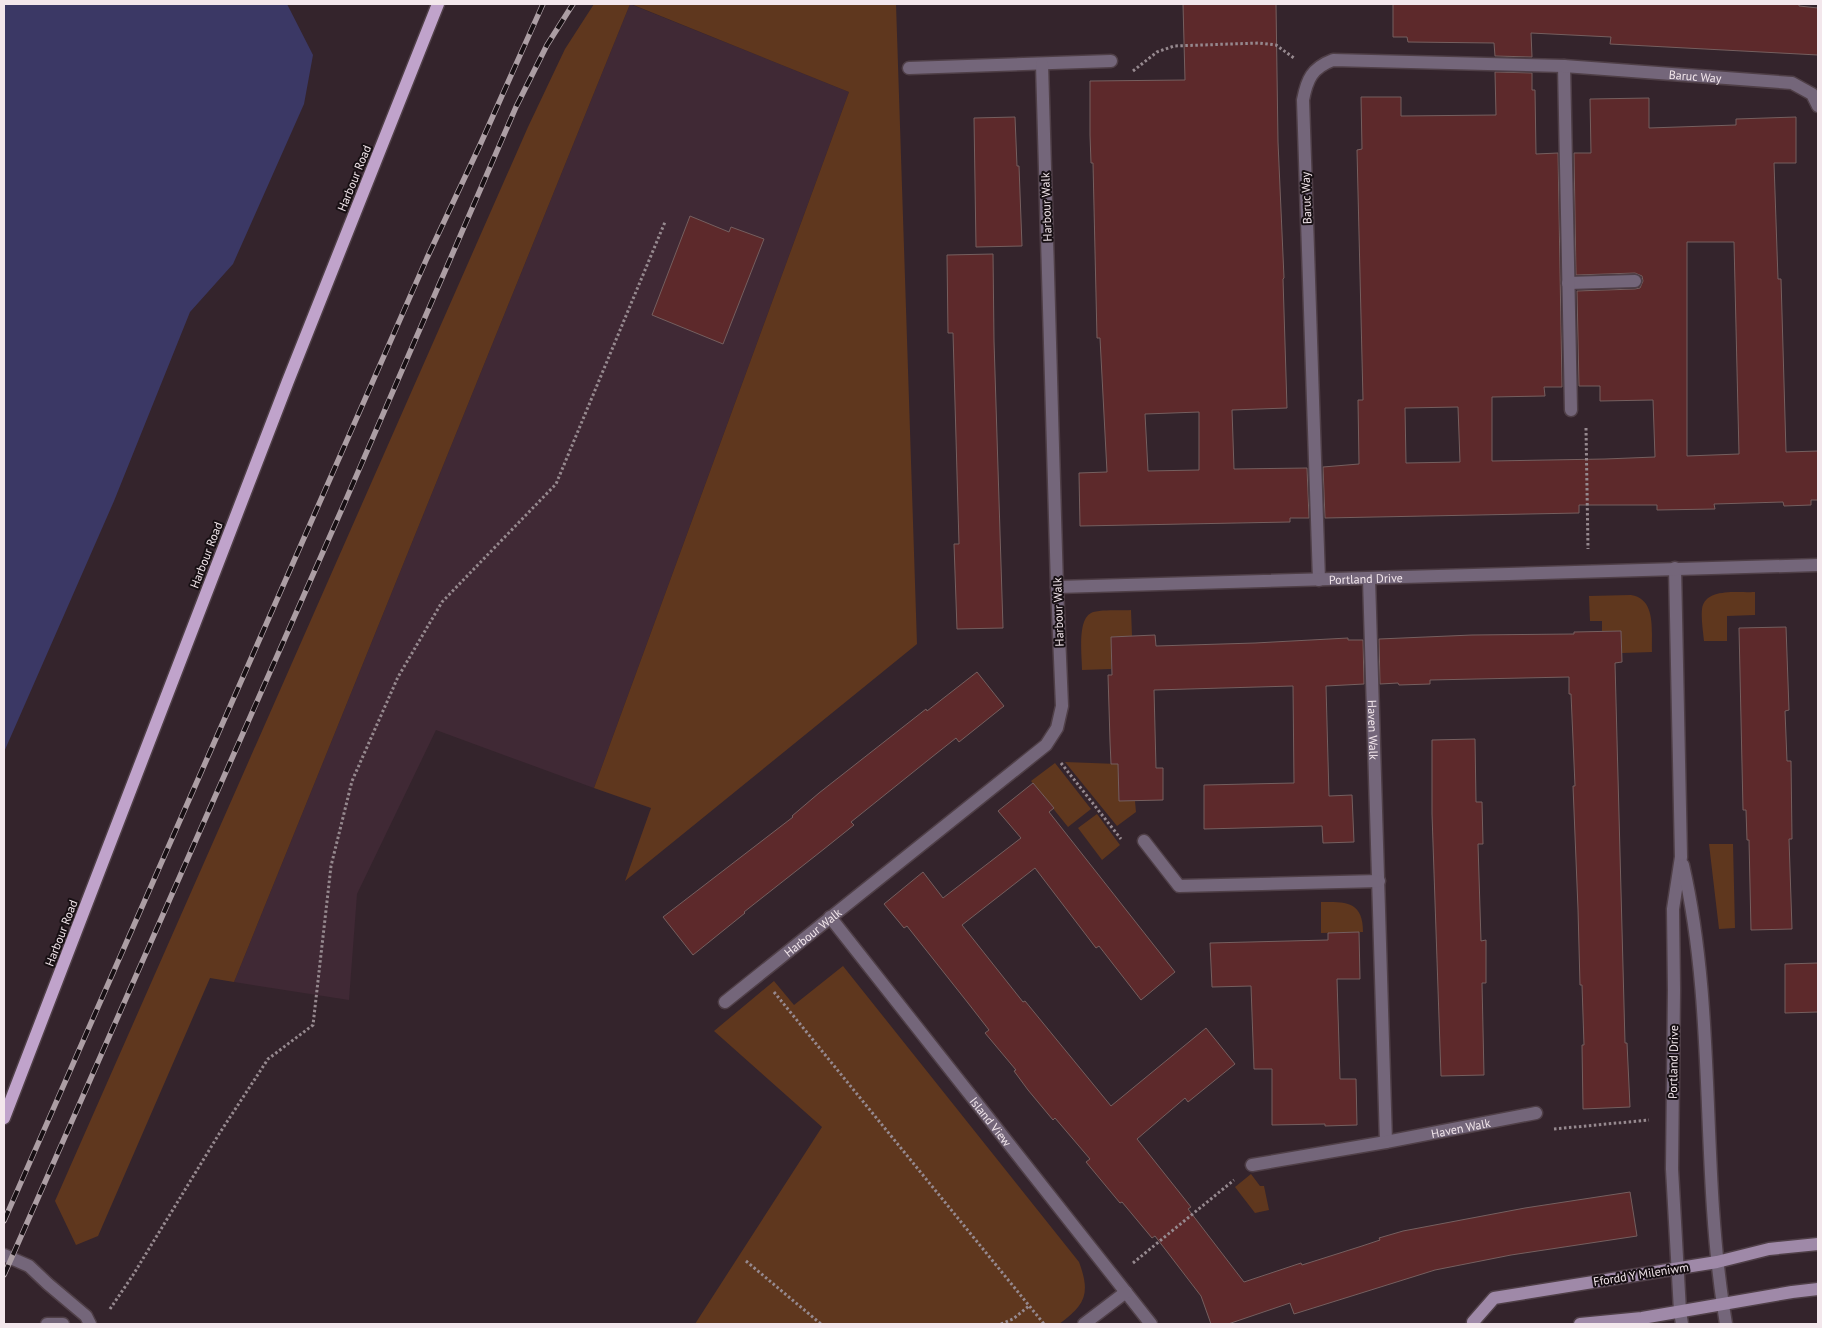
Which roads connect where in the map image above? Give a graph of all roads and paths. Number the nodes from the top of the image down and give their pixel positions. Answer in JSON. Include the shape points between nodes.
{"nodes":[{"id":1,"x":438,"y":4,"type":"edge"},
{"id":2,"x":1111,"y":62,"type":"joint"},
{"id":3,"x":1042,"y":64,"type":"junction"},
{"id":4,"x":1564,"y":66,"type":"junction"},
{"id":5,"x":909,"y":68,"type":"dead end"},
{"id":6,"x":1314,"y":72,"type":"junction"},
{"id":7,"x":1818,"y":106,"type":"edge"},
{"id":8,"x":665,"y":222,"type":"dead end"},
{"id":9,"x":1635,"y":281,"type":"dead end"},
{"id":10,"x":1568,"y":283,"type":"junction"},
{"id":11,"x":1571,"y":410,"type":"joint"},
{"id":12,"x":1818,"y":564,"type":"edge"},
{"id":13,"x":1675,"y":568,"type":"junction"},
{"id":14,"x":1588,"y":571,"type":"junction"},
{"id":15,"x":1369,"y":579,"type":"junction"},
{"id":16,"x":1319,"y":580,"type":"junction"},
{"id":17,"x":1057,"y":587,"type":"junction"},
{"id":18,"x":1046,"y":745,"type":"junction"},
{"id":19,"x":1144,"y":841,"type":"joint"},
{"id":20,"x":1682,"y":857,"type":"junction"},
{"id":21,"x":1379,"y":881,"type":"junction"},
{"id":22,"x":830,"y":918,"type":"junction"},
{"id":23,"x":759,"y":974,"type":"junction"},
{"id":24,"x":725,"y":1002,"type":"dead end"},
{"id":25,"x":1536,"y":1112,"type":"joint"},
{"id":26,"x":4,"y":1118,"type":"edge"},
{"id":27,"x":1657,"y":1119,"type":"dead end"},
{"id":28,"x":1386,"y":1142,"type":"junction"},
{"id":29,"x":1252,"y":1164,"type":"joint"},
{"id":30,"x":1818,"y":1244,"type":"edge"},
{"id":31,"x":4,"y":1255,"type":"edge"},
{"id":32,"x":746,"y":1261,"type":"dead end"},
{"id":33,"x":1716,"y":1262,"type":"junction"},
{"id":34,"x":1677,"y":1268,"type":"junction"},
{"id":35,"x":1115,"y":1278,"type":"junction"},
{"id":36,"x":1818,"y":1289,"type":"edge"},
{"id":37,"x":1126,"y":1292,"type":"junction"},
{"id":38,"x":1723,"y":1305,"type":"junction"},
{"id":39,"x":1029,"y":1306,"type":"junction"},
{"id":40,"x":1680,"y":1311,"type":"junction"},
{"id":41,"x":105,"y":1316,"type":"dead end"},
{"id":42,"x":47,"y":1324,"type":"edge"},
{"id":43,"x":63,"y":1324,"type":"edge"},
{"id":44,"x":90,"y":1324,"type":"edge"},
{"id":45,"x":821,"y":1324,"type":"edge"},
{"id":46,"x":1001,"y":1324,"type":"edge"},
{"id":47,"x":1044,"y":1324,"type":"edge"},
{"id":48,"x":1084,"y":1324,"type":"edge"},
{"id":49,"x":1151,"y":1324,"type":"edge"},
{"id":50,"x":1472,"y":1324,"type":"edge"},
{"id":51,"x":1580,"y":1324,"type":"edge"},
{"id":52,"x":1682,"y":1324,"type":"edge"},
{"id":53,"x":1726,"y":1324,"type":"edge"}],
"edges":[{"from":1,"to":26,"type":"main road","name":"Harbour Road","via":[[288,381]]},
{"from":2,"to":3,"type":"street"},
{"from":2,"to":6,"type":"path","via":[[1111,73],[1130,72],[1157,52],[1174,46],[1259,43],[1276,45]]},
{"from":3,"to":5,"type":"street"},
{"from":3,"to":17,"type":"street","name":"Harbour Walk"},
{"from":4,"to":6,"type":"street","name":"Baruc Way","via":[[1334,60]]},
{"from":4,"to":7,"type":"street","name":"Baruc Way","via":[[1792,83],[1812,94]]},
{"from":4,"to":10,"type":"street"},
{"from":6,"to":16,"type":"street","name":"Baruc Way","via":[[1306,85],[1303,100]]},
{"from":8,"to":41,"type":"path","via":[[556,484],[442,602],[398,677],[352,781],[331,866],[313,1025],[268,1059]]},
{"from":9,"to":10,"type":"street"},
{"from":10,"to":11,"type":"street"},
{"from":11,"to":14,"type":"path","via":[[1585,420]]},
{"from":12,"to":13,"type":"street","name":"Portland Drive"},
{"from":13,"to":14,"type":"street","name":"Portland Drive"},
{"from":13,"to":20,"type":"street","name":"Portland Drive"},
{"from":14,"to":15,"type":"street","name":"Portland Drive"},
{"from":15,"to":16,"type":"street","name":"Portland Drive"},
{"from":15,"to":21,"type":"street","name":"Haven Walk"},
{"from":16,"to":17,"type":"street","name":"Portland Drive"},
{"from":17,"to":18,"type":"street","name":"Harbour Walk","via":[[1062,706],[1057,728]]},
{"from":18,"to":19,"type":"path","via":[[1131,852]]},
{"from":18,"to":22,"type":"street","name":"Harbour Walk"},
{"from":19,"to":21,"type":"street","via":[[1179,886]]},
{"from":20,"to":33,"type":"street","name":"Portland Drive","via":[[1693,906],[1706,1047]]},
{"from":20,"to":34,"type":"street","name":"Portland Drive","via":[[1673,909],[1672,1170]]},
{"from":21,"to":28,"type":"street","name":"Haven Walk"},
{"from":22,"to":23,"type":"street","name":"Harbour Walk"},
{"from":22,"to":35,"type":"street","name":"Island View"},
{"from":23,"to":24,"type":"street","name":"Harbour Walk"},
{"from":23,"to":39,"type":"path"},
{"from":25,"to":27,"type":"path","via":[[1539,1131]]},
{"from":25,"to":28,"type":"street","name":"Haven Walk"},
{"from":28,"to":29,"type":"street","name":"Haven Walk"},
{"from":29,"to":35,"type":"path"},
{"from":30,"to":33,"type":"street","name":"Ffordd Y Mileniwm","via":[[1769,1249]]},
{"from":31,"to":44,"type":"street","via":[[29,1266],[86,1316]]},
{"from":32,"to":45,"type":"path"},
{"from":33,"to":34,"type":"street","name":"Ffordd Y Mileniwm"},
{"from":33,"to":38,"type":"street","name":"Portland Drive"},
{"from":34,"to":40,"type":"street","name":"Portland Drive"},
{"from":34,"to":50,"type":"street","name":"Ffordd Y Mileniwm","via":[[1494,1298]]},
{"from":35,"to":37,"type":"street","name":"Island View"},
{"from":36,"to":38,"type":"street"},
{"from":37,"to":48,"type":"street"},
{"from":37,"to":49,"type":"street","name":"Island View"},
{"from":38,"to":40,"type":"street"},
{"from":38,"to":53,"type":"street","name":"Portland Drive"},
{"from":39,"to":46,"type":"path"},
{"from":39,"to":47,"type":"path"},
{"from":40,"to":51,"type":"street"},
{"from":40,"to":52,"type":"street","name":"Portland Drive"},
{"from":42,"to":43,"type":"street"}]}
